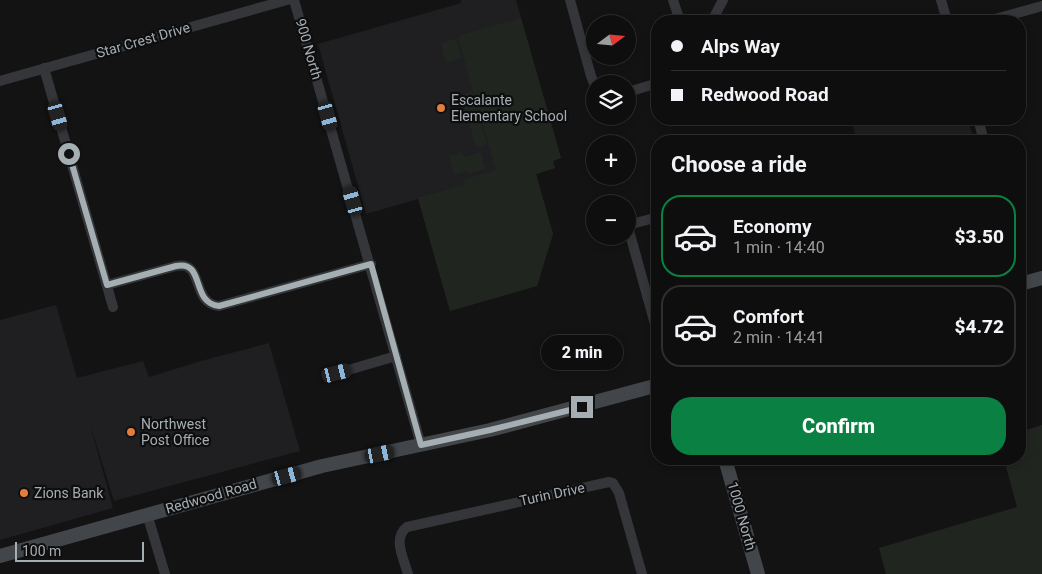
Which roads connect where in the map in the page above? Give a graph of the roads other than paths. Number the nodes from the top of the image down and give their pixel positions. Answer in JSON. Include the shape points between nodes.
{"nodes":[{"id":1,"x":286,"y":0,"type":"edge"},
{"id":2,"x":294,"y":0,"type":"edge"},
{"id":3,"x":570,"y":0,"type":"edge"},
{"id":4,"x":674,"y":0,"type":"edge"},
{"id":5,"x":723,"y":0,"type":"edge"},
{"id":6,"x":941,"y":0,"type":"edge"},
{"id":7,"x":1042,"y":6,"type":"edge"},
{"id":8,"x":678,"y":15,"type":"edge"},
{"id":9,"x":715,"y":15,"type":"edge"},
{"id":10,"x":945,"y":15,"type":"edge"},
{"id":11,"x":1010,"y":15,"type":"edge"},
{"id":12,"x":44,"y":68,"type":"junction"},
{"id":13,"x":591,"y":75,"type":"edge"},
{"id":14,"x":0,"y":81,"type":"edge"},
{"id":15,"x":651,"y":84,"type":"edge"},
{"id":16,"x":636,"y":89,"type":"edge"},
{"id":17,"x":651,"y":219,"type":"edge"},
{"id":18,"x":636,"y":224,"type":"edge"},
{"id":19,"x":633,"y":245,"type":"edge"},
{"id":20,"x":371,"y":264,"type":"junction"},
{"id":21,"x":1042,"y":278,"type":"edge"},
{"id":22,"x":1026,"y":282,"type":"edge"},
{"id":23,"x":107,"y":285,"type":"junction"},
{"id":24,"x":113,"y":307,"type":"dead end"},
{"id":25,"x":651,"y":310,"type":"edge"},
{"id":26,"x":396,"y":356,"type":"junction"},
{"id":27,"x":328,"y":376,"type":"dead end"},
{"id":28,"x":651,"y":387,"type":"edge"},
{"id":29,"x":421,"y":445,"type":"junction"},
{"id":30,"x":727,"y":465,"type":"edge"},
{"id":31,"x":147,"y":514,"type":"junction"},
{"id":32,"x":0,"y":556,"type":"edge"},
{"id":33,"x":165,"y":574,"type":"edge"},
{"id":34,"x":408,"y":574,"type":"edge"},
{"id":35,"x":642,"y":574,"type":"edge"},
{"id":36,"x":758,"y":574,"type":"edge"}],
"edges":[{"from":1,"to":12,"type":"street","name":"Star Crest Drive"},
{"from":2,"to":20,"type":"street","name":"900 North"},
{"from":3,"to":13,"type":"street"},
{"from":4,"to":8,"type":"street"},
{"from":5,"to":9,"type":"street"},
{"from":6,"to":10,"type":"street"},
{"from":7,"to":11,"type":"street"},
{"from":12,"to":14,"type":"street","name":"Star Crest Drive"},
{"from":12,"to":23,"type":"street"},
{"from":15,"to":16,"type":"street"},
{"from":17,"to":18,"type":"street"},
{"from":19,"to":25,"type":"street"},
{"from":20,"to":23,"type":"street","via":[[219,306],[203,298],[194,272],[184,265]]},
{"from":20,"to":26,"type":"street","name":"900 North"},
{"from":21,"to":22,"type":"main road"},
{"from":23,"to":24,"type":"street"},
{"from":26,"to":27,"type":"street"},
{"from":26,"to":29,"type":"street","name":"900 North"},
{"from":28,"to":29,"type":"main road","name":"Redwood Road","via":[[541,418]]},
{"from":29,"to":31,"type":"main road","name":"Redwood Road","via":[[322,466]]},
{"from":30,"to":36,"type":"main road","name":"1000 North"},
{"from":31,"to":32,"type":"main road","name":"Redwood Road"},
{"from":31,"to":33,"type":"street"},
{"from":34,"to":35,"type":"street","name":"Turin Drive","via":[[400,536],[404,529],[414,524],[606,482],[613,482],[619,493]]}]}
